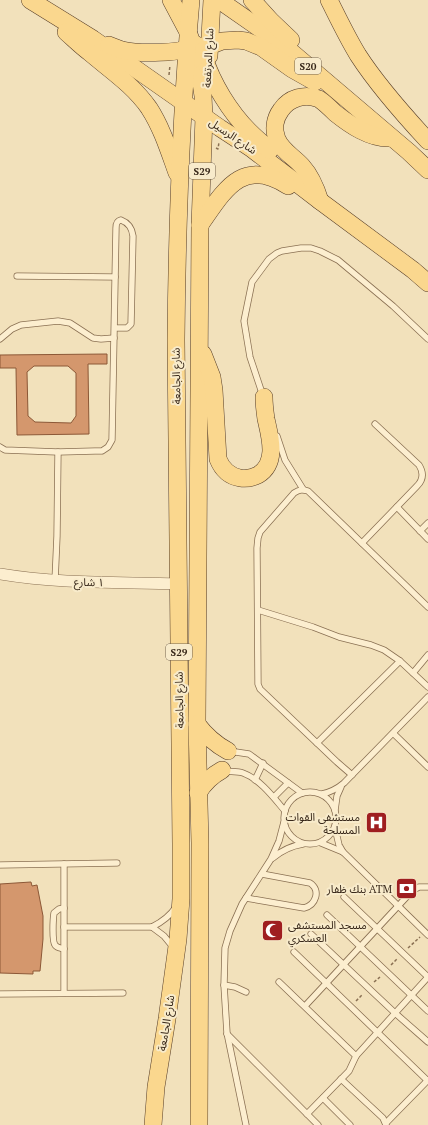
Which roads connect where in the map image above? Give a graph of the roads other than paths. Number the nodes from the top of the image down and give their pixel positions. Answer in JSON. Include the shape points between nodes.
{"nodes":[{"id":1,"x":171,"y":0,"type":"edge"},
{"id":2,"x":192,"y":0,"type":"edge"},
{"id":3,"x":212,"y":0,"type":"edge"},
{"id":4,"x":219,"y":0,"type":"edge"},
{"id":5,"x":252,"y":0,"type":"edge"},
{"id":6,"x":329,"y":0,"type":"edge"},
{"id":7,"x":35,"y":3,"type":"edge"},
{"id":8,"x":93,"y":39,"type":"junction"},
{"id":9,"x":197,"y":48,"type":"junction"},
{"id":10,"x":208,"y":70,"type":"junction"},
{"id":11,"x":333,"y":88,"type":"junction"},
{"id":12,"x":184,"y":102,"type":"junction"},
{"id":13,"x":204,"y":117,"type":"junction"},
{"id":14,"x":392,"y":138,"type":"junction"},
{"id":15,"x":428,"y":142,"type":"edge"},
{"id":16,"x":428,"y":170,"type":"edge"},
{"id":17,"x":179,"y":178,"type":"junction"},
{"id":18,"x":304,"y":189,"type":"junction"},
{"id":19,"x":320,"y":201,"type":"junction"},
{"id":20,"x":200,"y":225,"type":"junction"},
{"id":21,"x":353,"y":226,"type":"junction"},
{"id":22,"x":16,"y":276,"type":"dead end"},
{"id":23,"x":115,"y":277,"type":"junction"},
{"id":24,"x":428,"y":283,"type":"edge"},
{"id":25,"x":115,"y":328,"type":"junction"},
{"id":26,"x":114,"y":338,"type":"junction"},
{"id":27,"x":428,"y":339,"type":"edge"},
{"id":28,"x":0,"y":340,"type":"edge"},
{"id":29,"x":199,"y":344,"type":"junction"},
{"id":30,"x":264,"y":397,"type":"junction"},
{"id":31,"x":375,"y":424,"type":"dead end"},
{"id":32,"x":273,"y":425,"type":"dead end"},
{"id":33,"x":276,"y":432,"type":"dead end"},
{"id":34,"x":0,"y":448,"type":"edge"},
{"id":35,"x":58,"y":452,"type":"junction"},
{"id":36,"x":303,"y":490,"type":"junction"},
{"id":37,"x":397,"y":507,"type":"junction"},
{"id":38,"x":428,"y":523,"type":"edge"},
{"id":39,"x":420,"y":531,"type":"junction"},
{"id":40,"x":428,"y":539,"type":"edge"},
{"id":41,"x":362,"y":543,"type":"junction"},
{"id":42,"x":0,"y":574,"type":"edge"},
{"id":43,"x":55,"y":581,"type":"junction"},
{"id":44,"x":178,"y":584,"type":"junction"},
{"id":45,"x":428,"y":607,"type":"edge"},
{"id":46,"x":258,"y":610,"type":"junction"},
{"id":47,"x":428,"y":655,"type":"edge"},
{"id":48,"x":400,"y":661,"type":"junction"},
{"id":49,"x":413,"y":673,"type":"junction"},
{"id":50,"x":428,"y":678,"type":"edge"},
{"id":51,"x":423,"y":683,"type":"junction"},
{"id":52,"x":428,"y":687,"type":"edge"},
{"id":53,"x":428,"y":697,"type":"edge"},
{"id":54,"x":198,"y":724,"type":"junction"},
{"id":55,"x":394,"y":734,"type":"junction"},
{"id":56,"x":317,"y":743,"type":"junction"},
{"id":57,"x":211,"y":749,"type":"junction"},
{"id":58,"x":263,"y":763,"type":"junction"},
{"id":59,"x":428,"y":767,"type":"edge"},
{"id":60,"x":210,"y":770,"type":"junction"},
{"id":61,"x":352,"y":775,"type":"junction"},
{"id":62,"x":255,"y":780,"type":"junction"},
{"id":63,"x":288,"y":783,"type":"junction"},
{"id":64,"x":344,"y":784,"type":"junction"},
{"id":65,"x":198,"y":793,"type":"junction"},
{"id":66,"x":302,"y":793,"type":"junction"},
{"id":67,"x":322,"y":794,"type":"junction"},
{"id":68,"x":274,"y":797,"type":"junction"},
{"id":69,"x":335,"y":810,"type":"junction"},
{"id":70,"x":285,"y":811,"type":"junction"},
{"id":71,"x":284,"y":822,"type":"junction"},
{"id":72,"x":335,"y":828,"type":"junction"},
{"id":73,"x":303,"y":843,"type":"junction"},
{"id":74,"x":321,"y":843,"type":"junction"},
{"id":75,"x":343,"y":852,"type":"junction"},
{"id":76,"x":271,"y":859,"type":"junction"},
{"id":77,"x":117,"y":863,"type":"dead end"},
{"id":78,"x":64,"y":864,"type":"junction"},
{"id":79,"x":0,"y":865,"type":"edge"},
{"id":80,"x":262,"y":874,"type":"junction"},
{"id":81,"x":428,"y":887,"type":"edge"},
{"id":82,"x":344,"y":897,"type":"dead end"},
{"id":83,"x":246,"y":898,"type":"junction"},
{"id":84,"x":181,"y":899,"type":"junction"},
{"id":85,"x":398,"y":905,"type":"junction"},
{"id":86,"x":64,"y":908,"type":"junction"},
{"id":87,"x":327,"y":916,"type":"dead end"},
{"id":88,"x":64,"y":927,"type":"junction"},
{"id":89,"x":152,"y":927,"type":"junction"},
{"id":90,"x":376,"y":929,"type":"junction"},
{"id":91,"x":311,"y":934,"type":"dead end"},
{"id":92,"x":428,"y":935,"type":"edge"},
{"id":93,"x":359,"y":947,"type":"junction"},
{"id":94,"x":64,"y":949,"type":"junction"},
{"id":95,"x":294,"y":952,"type":"dead end"},
{"id":96,"x":176,"y":955,"type":"junction"},
{"id":97,"x":343,"y":965,"type":"junction"},
{"id":98,"x":428,"y":977,"type":"edge"},
{"id":99,"x":279,"y":982,"type":"dead end"},
{"id":100,"x":326,"y":983,"type":"junction"},
{"id":101,"x":224,"y":985,"type":"junction"},
{"id":102,"x":64,"y":992,"type":"junction"},
{"id":103,"x":246,"y":992,"type":"dead end"},
{"id":104,"x":123,"y":993,"type":"dead end"},
{"id":105,"x":0,"y":994,"type":"edge"},
{"id":106,"x":411,"y":996,"type":"junction"},
{"id":107,"x":305,"y":1006,"type":"junction"},
{"id":108,"x":428,"y":1011,"type":"edge"},
{"id":109,"x":395,"y":1013,"type":"junction"},
{"id":110,"x":377,"y":1032,"type":"junction"},
{"id":111,"x":226,"y":1034,"type":"junction"},
{"id":112,"x":428,"y":1042,"type":"edge"},
{"id":113,"x":356,"y":1056,"type":"junction"},
{"id":114,"x":341,"y":1079,"type":"junction"},
{"id":115,"x":428,"y":1081,"type":"edge"},
{"id":116,"x":323,"y":1098,"type":"junction"},
{"id":117,"x":307,"y":1114,"type":"junction"},
{"id":118,"x":386,"y":1124,"type":"edge"},
{"id":119,"x":153,"y":1125,"type":"edge"},
{"id":120,"x":199,"y":1125,"type":"edge"},
{"id":121,"x":246,"y":1125,"type":"edge"},
{"id":122,"x":318,"y":1125,"type":"edge"},
{"id":123,"x":350,"y":1125,"type":"edge"}],
"edges":[{"from":1,"to":9,"type":"main road"},
{"from":2,"to":9,"type":"main road","name":"شارع المرتفعة","number":"S29"},
{"from":3,"to":9,"type":"main road","name":"شارع المرتفعة","number":"S29"},
{"from":4,"to":11,"type":"main road","number":"S20","via":[[282,44]]},
{"from":5,"to":14,"type":"main road","via":[[270,21],[365,105]]},
{"from":6,"to":15,"type":"main road","via":[[372,75]]},
{"from":7,"to":8,"type":"main road","name":"شارع الرسيل"},
{"from":7,"to":17,"type":"main road","via":[[125,81],[142,99],[160,129]]},
{"from":8,"to":9,"type":"main road","via":[[122,50],[136,52]]},
{"from":8,"to":12,"type":"main road","name":"شارع الرسيل"},
{"from":9,"to":10,"type":"main road","name":"شارع المرتفعة","number":"S29"},
{"from":9,"to":11,"type":"main road","via":[[230,40],[254,43],[302,76]]},
{"from":9,"to":12,"type":"main road","name":"شارع المرتفعة","number":"S29"},
{"from":9,"to":13,"type":"main road"},
{"from":10,"to":13,"type":"main road","name":"شارع المرتفعة","number":"S29"},
{"from":10,"to":18,"type":"main road","via":[[224,99],[249,132],[294,172]]},
{"from":11,"to":14,"type":"main road","number":"S20"},
{"from":12,"to":13,"type":"main road","name":"شارع الرسيل"},
{"from":12,"to":17,"type":"main road","number":"S29"},
{"from":13,"to":18,"type":"main road","name":"شارع الرسيل","via":[[252,149]]},
{"from":13,"to":20,"type":"main road","number":"S29"},
{"from":14,"to":16,"type":"main road","number":"S20"},
{"from":14,"to":19,"type":"main road","via":[[380,138],[364,132],[318,99],[306,96],[287,103],[276,119],[277,139],[284,150],[307,173]]},
{"from":17,"to":44,"type":"main road","name":"شارع الجامعة","number":"S29","via":[[176,263]]},
{"from":18,"to":19,"type":"main road","name":"شارع الرسيل"},
{"from":19,"to":21,"type":"main road","name":"شارع الرسيل"},
{"from":20,"to":21,"type":"main road","via":[[222,193],[233,183],[246,176],[260,174],[286,185],[328,214]]},
{"from":20,"to":29,"type":"main road","name":"شارع الجامعة","number":"S29"},
{"from":21,"to":24,"type":"main road","name":"شارع الرسيل"},
{"from":22,"to":23,"type":"lane"},
{"from":23,"to":25,"type":"lane"},
{"from":23,"to":25,"type":"lane","via":[[116,223],[121,220],[131,227],[133,236],[131,324],[127,328]]},
{"from":25,"to":26,"type":"lane"},
{"from":26,"to":28,"type":"lane","via":[[92,338],[70,323],[58,321],[21,325]]},
{"from":26,"to":35,"type":"lane","via":[[112,440],[102,451]]},
{"from":27,"to":30,"type":"lane","via":[[338,260],[311,248],[282,251],[269,259],[252,282],[244,321],[250,357]]},
{"from":29,"to":30,"type":"main road","via":[[209,368],[214,390],[218,459],[223,469],[232,476],[243,479],[254,477],[264,470],[270,461]]},
{"from":29,"to":54,"type":"main road","name":"شارع الجامعة","number":"S29"},
{"from":30,"to":32,"type":"lane"},
{"from":31,"to":37,"type":"lane","via":[[419,465],[422,471],[420,484]]},
{"from":33,"to":36,"type":"lane","via":[[285,460]]},
{"from":34,"to":35,"type":"lane"},
{"from":35,"to":43,"type":"lane"},
{"from":36,"to":41,"type":"lane","via":[[312,494]]},
{"from":36,"to":46,"type":"lane","via":[[294,493],[260,532],[257,548]]},
{"from":37,"to":39,"type":"lane"},
{"from":37,"to":41,"type":"lane"},
{"from":38,"to":39,"type":"lane"},
{"from":39,"to":40,"type":"lane"},
{"from":41,"to":45,"type":"lane"},
{"from":42,"to":43,"type":"street","name":"١ شارع"},
{"from":43,"to":44,"type":"street","name":"١ شارع"},
{"from":44,"to":84,"type":"main road","name":"شارع الجامعة","number":"S29"},
{"from":46,"to":48,"type":"lane","via":[[339,637],[379,647]]},
{"from":46,"to":56,"type":"lane","via":[[260,689]]},
{"from":47,"to":49,"type":"lane"},
{"from":48,"to":49,"type":"lane"},
{"from":48,"to":56,"type":"lane"},
{"from":49,"to":51,"type":"lane"},
{"from":50,"to":51,"type":"lane"},
{"from":51,"to":52,"type":"lane"},
{"from":53,"to":55,"type":"lane"},
{"from":54,"to":57,"type":"main road","name":"شارع الجامعة","number":"S29"},
{"from":54,"to":57,"type":"main road","via":[[211,740],[221,747]]},
{"from":55,"to":59,"type":"lane"},
{"from":55,"to":61,"type":"lane"},
{"from":56,"to":61,"type":"lane"},
{"from":57,"to":58,"type":"lane","via":[[249,754]]},
{"from":57,"to":60,"type":"main road","name":"شارع الجامعة","number":"S29"},
{"from":58,"to":62,"type":"lane"},
{"from":58,"to":63,"type":"lane"},
{"from":60,"to":62,"type":"lane","via":[[243,773]]},
{"from":60,"to":65,"type":"main road","name":"شارع الجامعة","number":"S29"},
{"from":60,"to":65,"type":"main road","via":[[216,773]]},
{"from":61,"to":64,"type":"lane"},
{"from":62,"to":68,"type":"lane"},
{"from":63,"to":66,"type":"lane"},
{"from":63,"to":68,"type":"lane"},
{"from":64,"to":67,"type":"lane","via":[[334,791]]},
{"from":64,"to":69,"type":"lane","via":[[337,796]]},
{"from":65,"to":120,"type":"main road","name":"شارع الجامعة","number":"S29"},
{"from":66,"to":67,"type":"lane"},
{"from":66,"to":70,"type":"lane","via":[[290,802]]},
{"from":67,"to":69,"type":"lane","via":[[329,799]]},
{"from":68,"to":70,"type":"lane"},
{"from":69,"to":72,"type":"lane"},
{"from":70,"to":71,"type":"lane"},
{"from":71,"to":73,"type":"lane","via":[[292,837]]},
{"from":71,"to":76,"type":"lane"},
{"from":72,"to":74,"type":"lane"},
{"from":72,"to":75,"type":"lane"},
{"from":73,"to":74,"type":"lane"},
{"from":73,"to":76,"type":"lane","via":[[289,847]]},
{"from":74,"to":75,"type":"lane"},
{"from":75,"to":85,"type":"lane"},
{"from":76,"to":80,"type":"lane"},
{"from":77,"to":78,"type":"lane"},
{"from":78,"to":79,"type":"lane"},
{"from":78,"to":86,"type":"lane"},
{"from":80,"to":83,"type":"lane"},
{"from":80,"to":83,"type":"lane","via":[[310,883],[316,891],[314,902],[304,908]]},
{"from":81,"to":85,"type":"lane","via":[[412,890]]},
{"from":82,"to":90,"type":"lane"},
{"from":83,"to":101,"type":"lane","via":[[227,939]]},
{"from":84,"to":89,"type":"lane","via":[[169,916]]},
{"from":84,"to":96,"type":"main road","name":"شارع الجامعة","number":"S29"},
{"from":85,"to":90,"type":"lane"},
{"from":85,"to":92,"type":"lane"},
{"from":86,"to":88,"type":"lane"},
{"from":86,"to":94,"type":"lane","via":[[54,913],[54,942],[58,948]]},
{"from":87,"to":93,"type":"lane"},
{"from":88,"to":89,"type":"lane"},
{"from":88,"to":94,"type":"lane"},
{"from":89,"to":96,"type":"lane","via":[[164,936]]},
{"from":90,"to":93,"type":"lane"},
{"from":90,"to":98,"type":"lane"},
{"from":91,"to":97,"type":"lane"},
{"from":93,"to":97,"type":"lane"},
{"from":93,"to":106,"type":"lane"},
{"from":94,"to":102,"type":"lane"},
{"from":95,"to":100,"type":"lane"},
{"from":96,"to":119,"type":"main road","name":"شارع الجامعة","number":"S29","via":[[156,1087]]},
{"from":97,"to":100,"type":"lane"},
{"from":97,"to":109,"type":"lane"},
{"from":98,"to":106,"type":"lane"},
{"from":99,"to":107,"type":"lane"},
{"from":100,"to":107,"type":"lane"},
{"from":100,"to":110,"type":"lane"},
{"from":101,"to":103,"type":"lane"},
{"from":101,"to":111,"type":"lane"},
{"from":102,"to":104,"type":"lane"},
{"from":102,"to":105,"type":"lane"},
{"from":106,"to":108,"type":"lane"},
{"from":106,"to":109,"type":"lane"},
{"from":107,"to":113,"type":"lane"},
{"from":109,"to":110,"type":"lane"},
{"from":109,"to":112,"type":"lane"},
{"from":110,"to":113,"type":"lane"},
{"from":110,"to":115,"type":"lane"},
{"from":111,"to":117,"type":"lane"},
{"from":111,"to":121,"type":"lane"},
{"from":113,"to":114,"type":"lane","via":[[352,1068]]},
{"from":114,"to":116,"type":"lane"},
{"from":114,"to":118,"type":"lane","via":[[383,1118]]},
{"from":115,"to":118,"type":"lane"},
{"from":116,"to":117,"type":"lane"},
{"from":116,"to":123,"type":"lane"},
{"from":117,"to":122,"type":"lane"}]}
